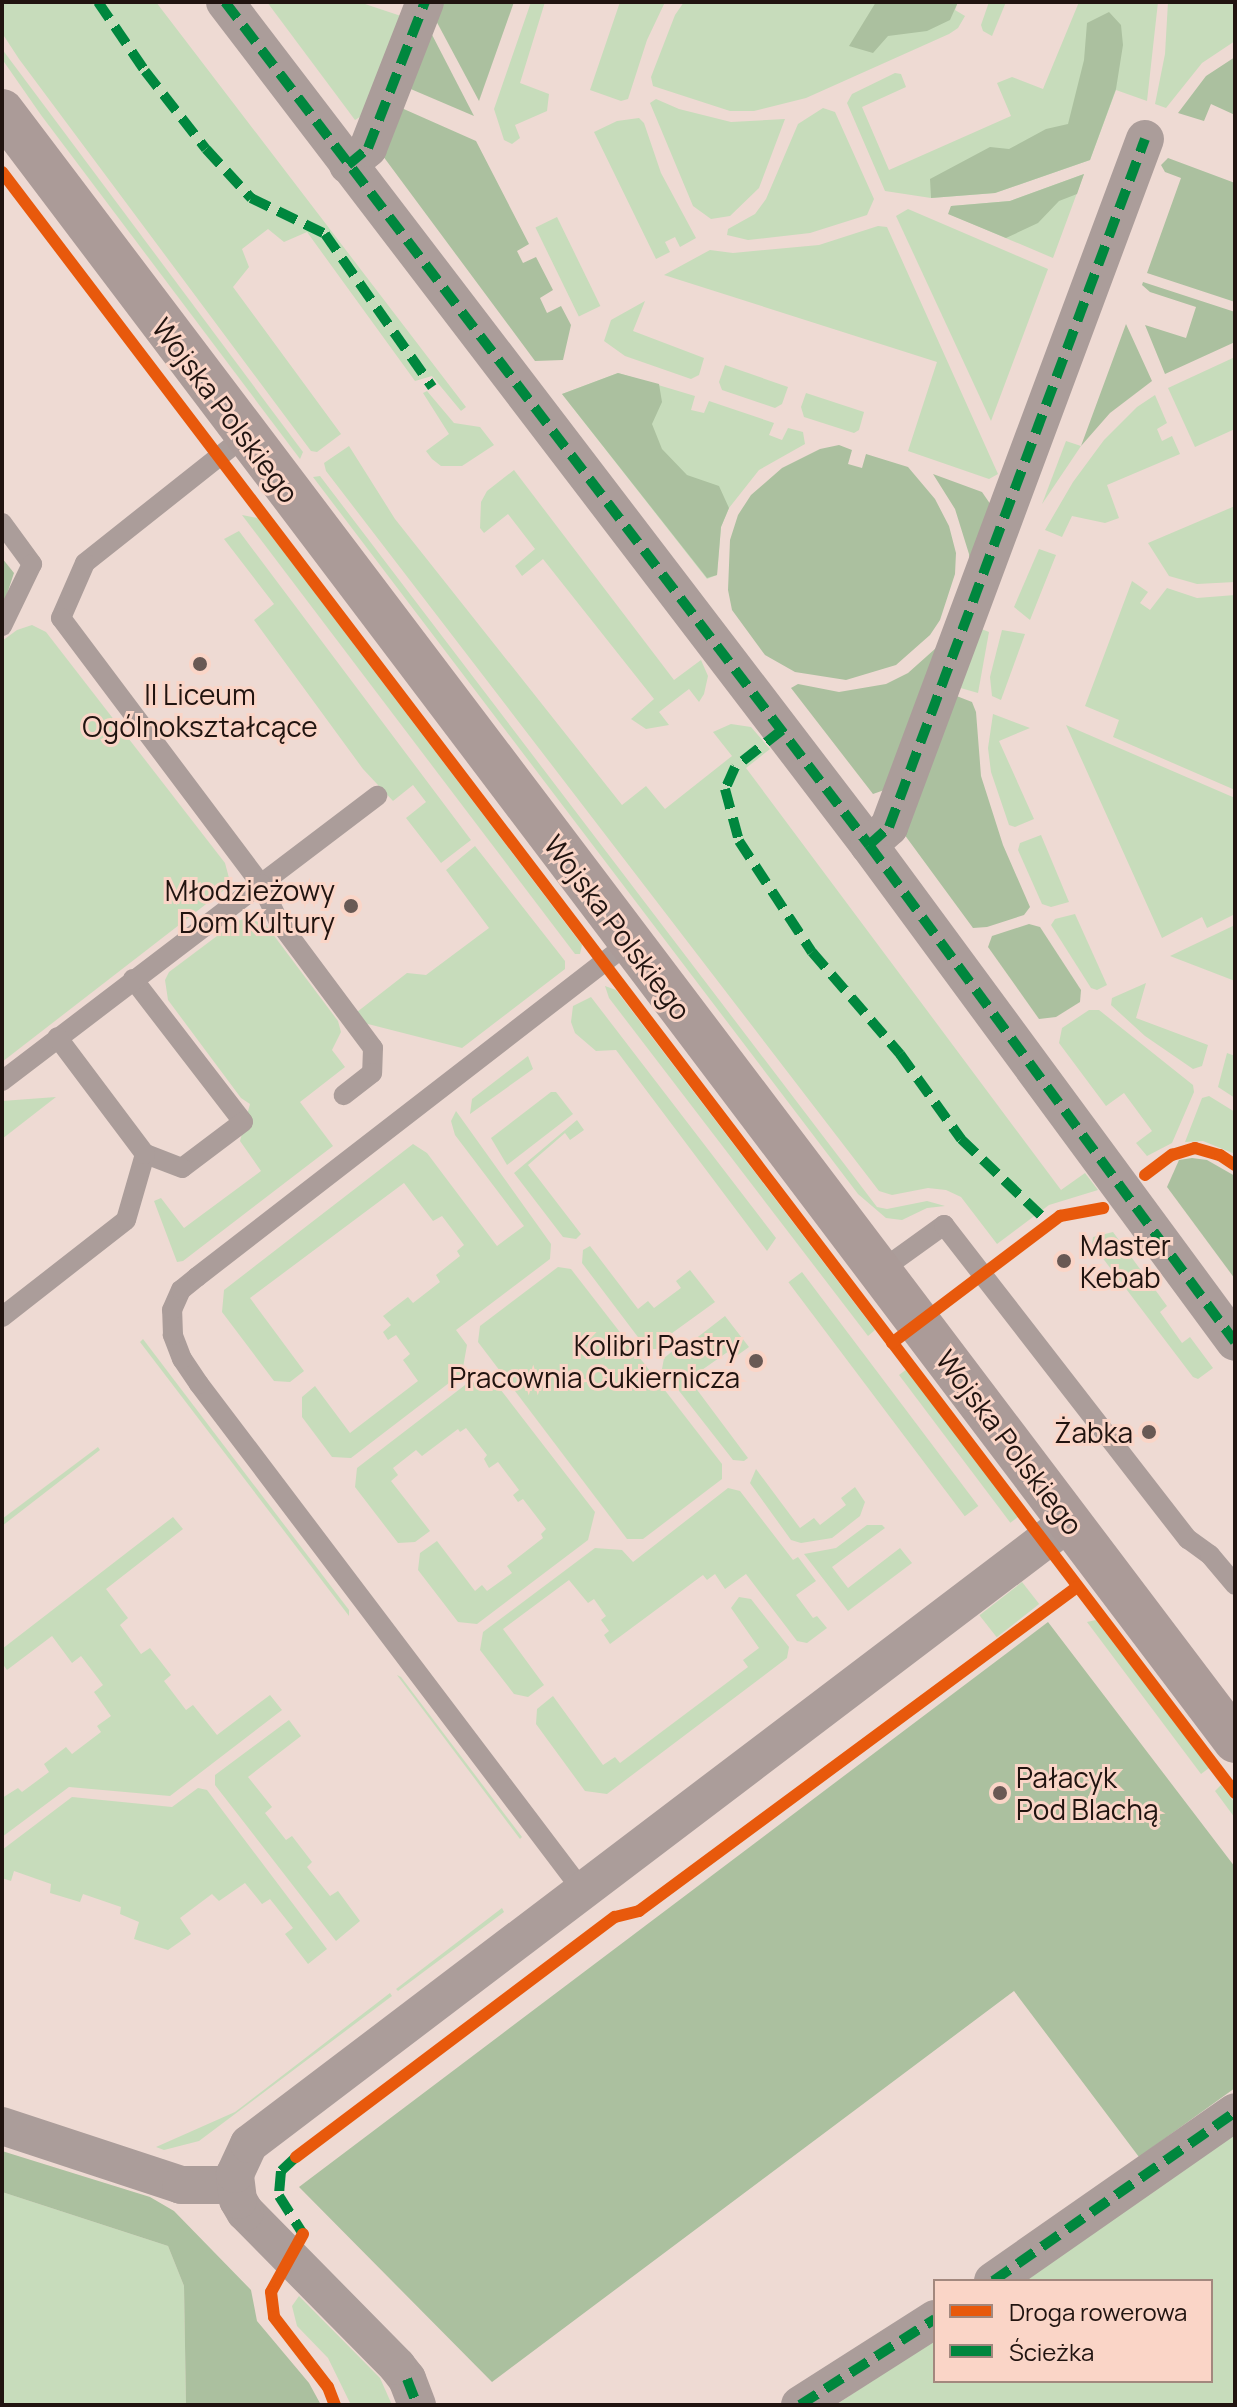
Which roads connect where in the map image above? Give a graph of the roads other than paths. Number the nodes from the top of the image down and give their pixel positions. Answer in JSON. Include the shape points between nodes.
{"nodes":[{"id":1,"x":225,"y":2,"type":"edge"},
{"id":2,"x":425,"y":2,"type":"edge"},
{"id":3,"x":2,"y":111,"type":"edge"},
{"id":4,"x":1145,"y":139,"type":"dead end"},
{"id":5,"x":348,"y":165,"type":"junction"},
{"id":6,"x":245,"y":436,"type":"junction"},
{"id":7,"x":2,"y":523,"type":"edge"},
{"id":8,"x":2,"y":626,"type":"edge"},
{"id":9,"x":377,"y":796,"type":"dead end"},
{"id":10,"x":869,"y":845,"type":"junction"},
{"id":11,"x":261,"y":884,"type":"junction"},
{"id":12,"x":630,"y":942,"type":"junction"},
{"id":13,"x":133,"y":979,"type":"junction"},
{"id":14,"x":57,"y":1037,"type":"junction"},
{"id":15,"x":2,"y":1081,"type":"edge"},
{"id":16,"x":344,"y":1095,"type":"dead end"},
{"id":17,"x":145,"y":1154,"type":"junction"},
{"id":18,"x":880,"y":1271,"type":"junction"},
{"id":19,"x":2,"y":1317,"type":"edge"},
{"id":20,"x":1235,"y":1342,"type":"edge"},
{"id":21,"x":1070,"y":1521,"type":"junction"},
{"id":22,"x":1235,"y":1585,"type":"edge"},
{"id":23,"x":1235,"y":1741,"type":"edge"},
{"id":24,"x":582,"y":1890,"type":"junction"},
{"id":25,"x":1235,"y":2112,"type":"edge"},
{"id":26,"x":2,"y":2126,"type":"edge"},
{"id":27,"x":235,"y":2185,"type":"junction"},
{"id":28,"x":996,"y":2279,"type":"edge"},
{"id":29,"x":933,"y":2320,"type":"edge"},
{"id":30,"x":417,"y":2405,"type":"edge"},
{"id":31,"x":800,"y":2405,"type":"edge"}],
"edges":[{"from":1,"to":5,"type":"street"},
{"from":2,"to":5,"type":"street","via":[[368,148]]},
{"from":3,"to":6,"type":"main road","name":"Wojska Polskiego"},
{"from":4,"to":10,"type":"street","via":[[889,827]]},
{"from":5,"to":10,"type":"street"},
{"from":6,"to":11,"type":"lane","via":[[85,563],[61,618]]},
{"from":6,"to":12,"type":"main road","name":"Wojska Polskiego"},
{"from":7,"to":8,"type":"lane","via":[[32,564]]},
{"from":9,"to":11,"type":"lane"},
{"from":10,"to":20,"type":"street"},
{"from":11,"to":13,"type":"lane"},
{"from":11,"to":16,"type":"lane","via":[[279,922],[373,1048],[372,1073]]},
{"from":12,"to":18,"type":"main road","name":"Wojska Polskiego"},
{"from":12,"to":24,"type":"lane","via":[[197,1277],[181,1290],[172,1310],[173,1335],[199,1384]]},
{"from":13,"to":14,"type":"lane"},
{"from":13,"to":17,"type":"lane","via":[[243,1122],[182,1168]]},
{"from":14,"to":15,"type":"lane"},
{"from":14,"to":17,"type":"lane"},
{"from":17,"to":19,"type":"lane","via":[[126,1220]]},
{"from":18,"to":21,"type":"main road","name":"Wojska Polskiego"},
{"from":18,"to":22,"type":"lane","via":[[944,1225],[1188,1539]]},
{"from":21,"to":23,"type":"main road","name":"Wojska Polskiego"},
{"from":21,"to":24,"type":"street"},
{"from":24,"to":27,"type":"street","via":[[271,2125],[242,2153]]},
{"from":25,"to":28,"type":"street"},
{"from":26,"to":27,"type":"street","via":[[181,2185]]},
{"from":27,"to":30,"type":"street","via":[[252,2223],[397,2366]]},
{"from":29,"to":31,"type":"street"}]}
